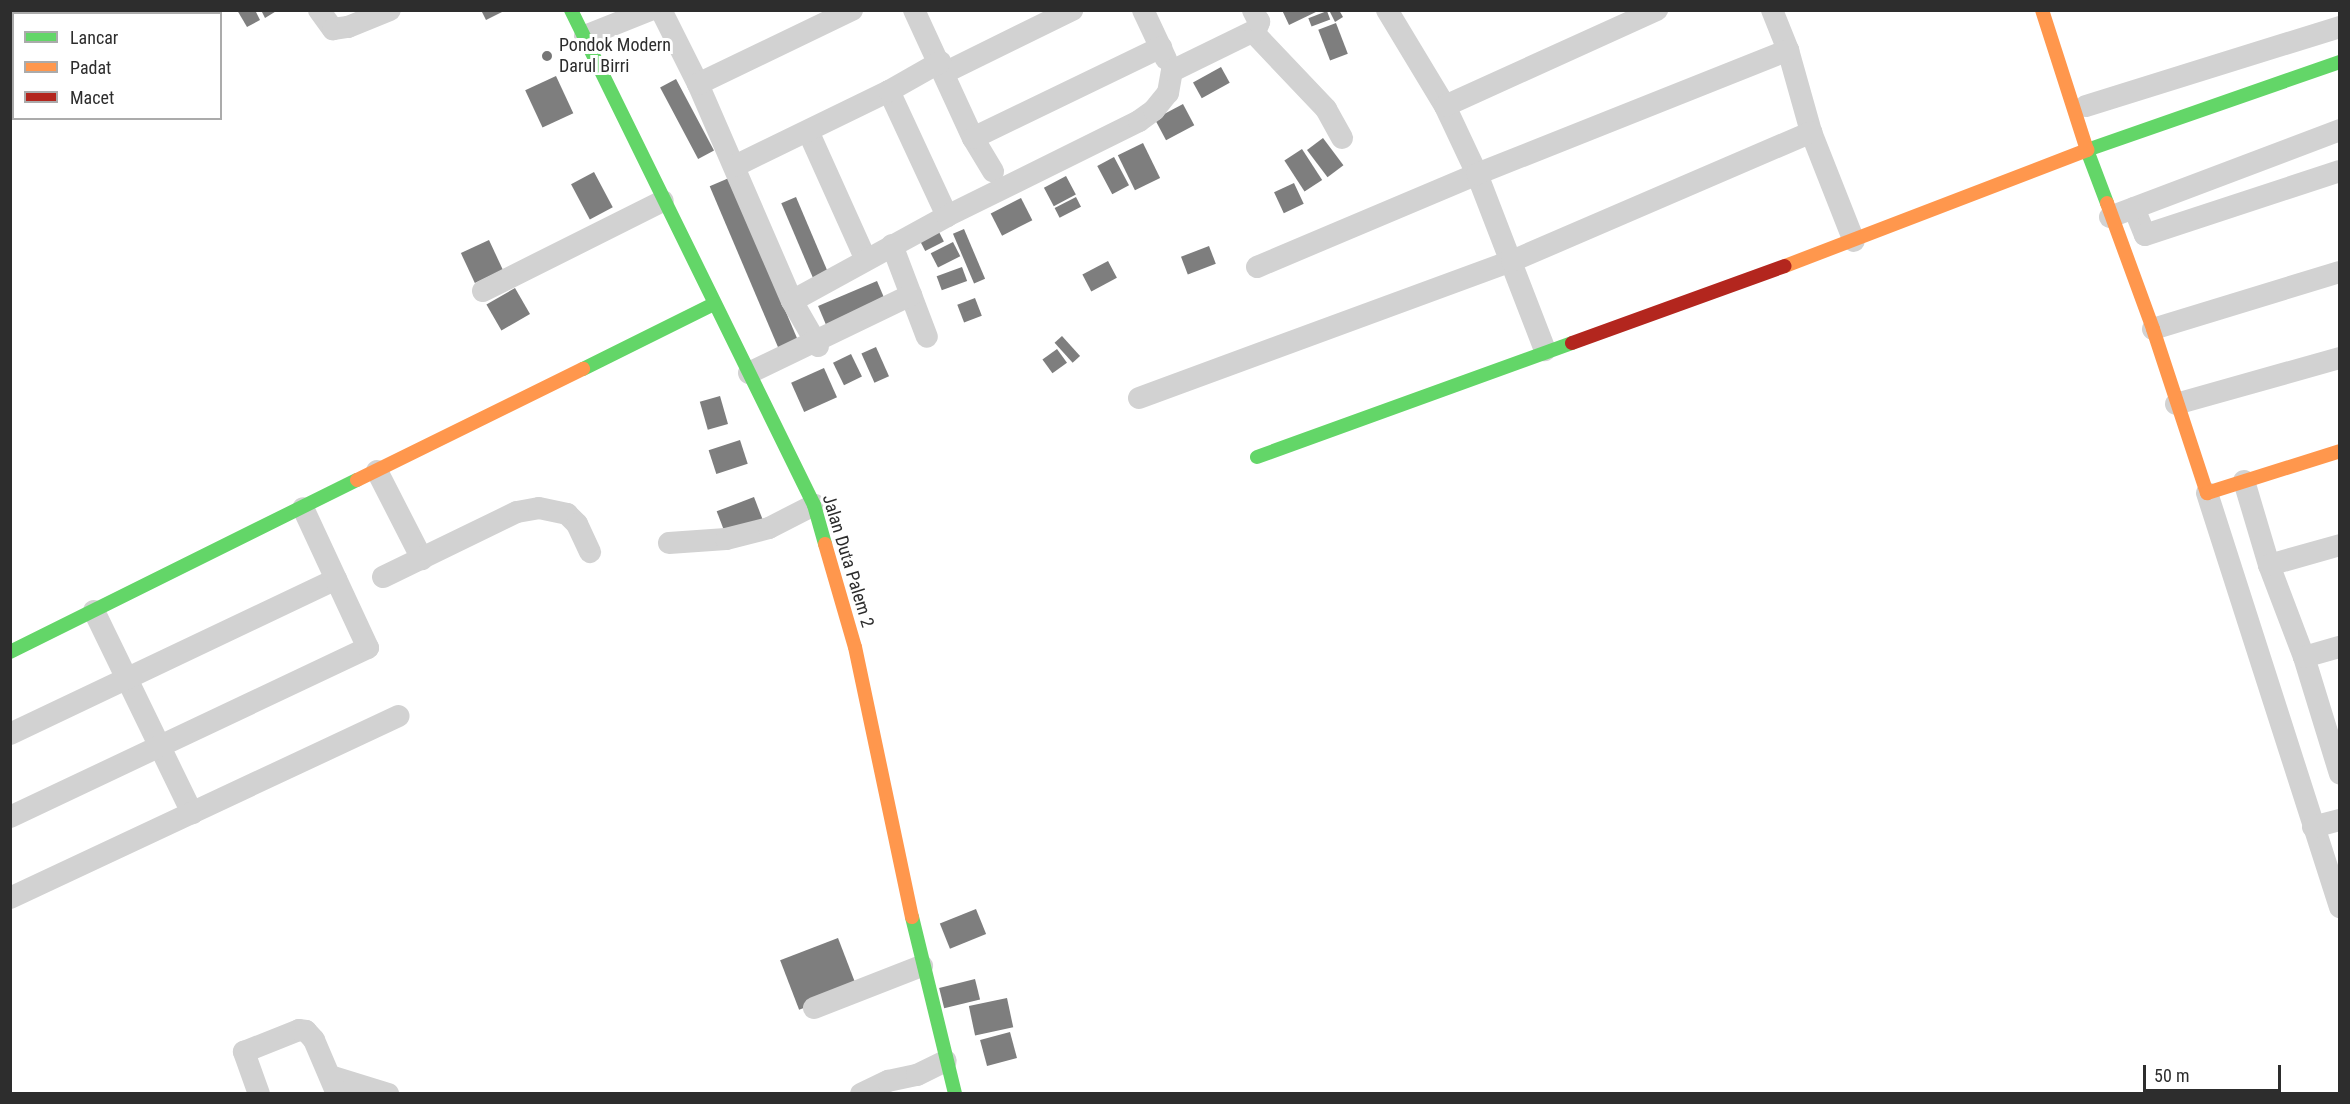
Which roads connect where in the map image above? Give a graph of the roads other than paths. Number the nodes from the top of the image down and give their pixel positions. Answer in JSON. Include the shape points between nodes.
{"nodes":[{"id":1,"x":319,"y":10,"type":"edge"},
{"id":2,"x":390,"y":10,"type":"edge"},
{"id":3,"x":571,"y":10,"type":"edge"},
{"id":4,"x":650,"y":10,"type":"edge"},
{"id":5,"x":661,"y":10,"type":"edge"},
{"id":6,"x":852,"y":10,"type":"edge"},
{"id":7,"x":914,"y":10,"type":"edge"},
{"id":8,"x":1072,"y":10,"type":"edge"},
{"id":9,"x":1143,"y":10,"type":"edge"},
{"id":10,"x":1657,"y":10,"type":"edge"},
{"id":11,"x":1772,"y":10,"type":"edge"},
{"id":12,"x":2042,"y":10,"type":"edge"},
{"id":13,"x":1396,"y":13,"type":"edge"},
{"id":14,"x":1253,"y":21,"type":"edge"},
{"id":15,"x":2340,"y":27,"type":"edge"},
{"id":16,"x":585,"y":36,"type":"junction"},
{"id":17,"x":1161,"y":47,"type":"junction"},
{"id":18,"x":1788,"y":50,"type":"junction"},
{"id":19,"x":2340,"y":62,"type":"edge"},
{"id":20,"x":942,"y":68,"type":"junction"},
{"id":21,"x":1172,"y":71,"type":"junction"},
{"id":22,"x":698,"y":84,"type":"junction"},
{"id":23,"x":888,"y":91,"type":"junction"},
{"id":24,"x":1445,"y":106,"type":"junction"},
{"id":25,"x":2086,"y":106,"type":"dead end"},
{"id":26,"x":2340,"y":130,"type":"edge"},
{"id":27,"x":808,"y":131,"type":"junction"},
{"id":28,"x":1811,"y":132,"type":"junction"},
{"id":29,"x":973,"y":138,"type":"junction"},
{"id":30,"x":1342,"y":138,"type":"dead end"},
{"id":31,"x":2087,"y":150,"type":"junction"},
{"id":32,"x":735,"y":166,"type":"junction"},
{"id":33,"x":993,"y":171,"type":"dead end"},
{"id":34,"x":2340,"y":171,"type":"edge"},
{"id":35,"x":1477,"y":174,"type":"junction"},
{"id":36,"x":663,"y":201,"type":"junction"},
{"id":37,"x":2134,"y":208,"type":"junction"},
{"id":38,"x":947,"y":216,"type":"junction"},
{"id":39,"x":2110,"y":217,"type":"junction"},
{"id":40,"x":1854,"y":241,"type":"junction"},
{"id":41,"x":892,"y":245,"type":"junction"},
{"id":42,"x":866,"y":260,"type":"junction"},
{"id":43,"x":1512,"y":261,"type":"junction"},
{"id":44,"x":1257,"y":267,"type":"dead end"},
{"id":45,"x":2340,"y":272,"type":"edge"},
{"id":46,"x":483,"y":291,"type":"dead end"},
{"id":47,"x":911,"y":295,"type":"junction"},
{"id":48,"x":792,"y":301,"type":"junction"},
{"id":49,"x":714,"y":304,"type":"junction"},
{"id":50,"x":2153,"y":329,"type":"junction"},
{"id":51,"x":927,"y":337,"type":"dead end"},
{"id":52,"x":816,"y":344,"type":"junction"},
{"id":53,"x":1545,"y":350,"type":"junction"},
{"id":54,"x":2340,"y":358,"type":"edge"},
{"id":55,"x":749,"y":373,"type":"junction"},
{"id":56,"x":1139,"y":399,"type":"dead end"},
{"id":57,"x":2176,"y":404,"type":"junction"},
{"id":58,"x":2340,"y":451,"type":"edge"},
{"id":59,"x":1257,"y":457,"type":"dead end"},
{"id":60,"x":377,"y":471,"type":"junction"},
{"id":61,"x":2244,"y":481,"type":"junction"},
{"id":62,"x":2207,"y":493,"type":"junction"},
{"id":63,"x":814,"y":505,"type":"junction"},
{"id":64,"x":303,"y":508,"type":"junction"},
{"id":65,"x":669,"y":543,"type":"dead end"},
{"id":66,"x":2340,"y":544,"type":"edge"},
{"id":67,"x":590,"y":552,"type":"dead end"},
{"id":68,"x":422,"y":559,"type":"junction"},
{"id":69,"x":2269,"y":565,"type":"junction"},
{"id":70,"x":383,"y":577,"type":"dead end"},
{"id":71,"x":336,"y":579,"type":"junction"},
{"id":72,"x":94,"y":611,"type":"junction"},
{"id":73,"x":2340,"y":647,"type":"edge"},
{"id":74,"x":10,"y":652,"type":"edge"},
{"id":75,"x":2304,"y":657,"type":"junction"},
{"id":76,"x":127,"y":679,"type":"junction"},
{"id":77,"x":398,"y":716,"type":"dead end"},
{"id":78,"x":10,"y":734,"type":"edge"},
{"id":79,"x":159,"y":746,"type":"junction"},
{"id":80,"x":2338,"y":764,"type":"edge"},
{"id":81,"x":192,"y":813,"type":"junction"},
{"id":82,"x":10,"y":817,"type":"edge"},
{"id":83,"x":2340,"y":820,"type":"edge"},
{"id":84,"x":2313,"y":828,"type":"junction"},
{"id":85,"x":10,"y":898,"type":"edge"},
{"id":86,"x":2340,"y":907,"type":"edge"},
{"id":87,"x":922,"y":966,"type":"junction"},
{"id":88,"x":814,"y":1008,"type":"dead end"},
{"id":89,"x":946,"y":1061,"type":"junction"},
{"id":90,"x":333,"y":1085,"type":"edge"},
{"id":91,"x":259,"y":1094,"type":"edge"},
{"id":92,"x":388,"y":1094,"type":"edge"},
{"id":93,"x":861,"y":1094,"type":"edge"},
{"id":94,"x":955,"y":1094,"type":"edge"}],
"edges":[{"from":1,"to":2,"type":"street","via":[[329,27],[336,29]]},
{"from":3,"to":16,"type":"street","name":"Jalan Duta Palem 2"},
{"from":4,"to":16,"type":"street"},
{"from":5,"to":22,"type":"street"},
{"from":6,"to":22,"type":"street"},
{"from":7,"to":20,"type":"street"},
{"from":8,"to":20,"type":"street"},
{"from":9,"to":17,"type":"street"},
{"from":10,"to":24,"type":"street"},
{"from":11,"to":18,"type":"street"},
{"from":12,"to":31,"type":"street"},
{"from":13,"to":24,"type":"street"},
{"from":14,"to":21,"type":"street"},
{"from":14,"to":30,"type":"street","via":[[1326,109]]},
{"from":15,"to":25,"type":"street"},
{"from":16,"to":36,"type":"street","name":"Jalan Duta Palem 2"},
{"from":17,"to":21,"type":"street"},
{"from":17,"to":29,"type":"street"},
{"from":18,"to":28,"type":"street"},
{"from":18,"to":35,"type":"street"},
{"from":19,"to":31,"type":"street"},
{"from":20,"to":23,"type":"street"},
{"from":20,"to":29,"type":"street"},
{"from":21,"to":38,"type":"street","via":[[1168,93],[1139,121]]},
{"from":22,"to":32,"type":"street"},
{"from":23,"to":27,"type":"street"},
{"from":23,"to":38,"type":"street"},
{"from":24,"to":35,"type":"street"},
{"from":26,"to":37,"type":"street"},
{"from":27,"to":32,"type":"street"},
{"from":27,"to":42,"type":"street"},
{"from":28,"to":40,"type":"street"},
{"from":28,"to":43,"type":"street"},
{"from":29,"to":33,"type":"street"},
{"from":31,"to":39,"type":"street"},
{"from":31,"to":40,"type":"street"},
{"from":32,"to":48,"type":"street"},
{"from":34,"to":37,"type":"street","via":[[2145,235]]},
{"from":35,"to":43,"type":"street"},
{"from":35,"to":44,"type":"street"},
{"from":36,"to":46,"type":"street"},
{"from":36,"to":49,"type":"street","name":"Jalan Duta Palem 2"},
{"from":37,"to":39,"type":"street"},
{"from":38,"to":41,"type":"street"},
{"from":39,"to":50,"type":"street"},
{"from":40,"to":53,"type":"street"},
{"from":41,"to":42,"type":"street"},
{"from":41,"to":47,"type":"street"},
{"from":42,"to":48,"type":"street"},
{"from":43,"to":53,"type":"street"},
{"from":43,"to":56,"type":"street"},
{"from":45,"to":50,"type":"street"},
{"from":47,"to":51,"type":"street"},
{"from":47,"to":52,"type":"street"},
{"from":48,"to":52,"type":"street"},
{"from":49,"to":55,"type":"street","name":"Jalan Duta Palem 2"},
{"from":49,"to":60,"type":"street"},
{"from":50,"to":57,"type":"street"},
{"from":52,"to":55,"type":"street"},
{"from":53,"to":59,"type":"street"},
{"from":54,"to":57,"type":"street"},
{"from":55,"to":63,"type":"street","name":"Jalan Duta Palem 2"},
{"from":57,"to":62,"type":"street"},
{"from":58,"to":61,"type":"street"},
{"from":60,"to":64,"type":"street"},
{"from":60,"to":68,"type":"street"},
{"from":61,"to":62,"type":"street"},
{"from":61,"to":69,"type":"street"},
{"from":62,"to":84,"type":"street"},
{"from":63,"to":65,"type":"street","via":[[769,528],[726,539]]},
{"from":63,"to":87,"type":"street","name":"Jalan Duta Palem 2","via":[[855,647]]},
{"from":64,"to":71,"type":"street"},
{"from":64,"to":72,"type":"street"},
{"from":66,"to":69,"type":"street"},
{"from":67,"to":68,"type":"street","via":[[577,524],[567,514],[539,508],[518,512]]},
{"from":68,"to":70,"type":"street"},
{"from":69,"to":75,"type":"street"},
{"from":71,"to":76,"type":"street"},
{"from":71,"to":79,"type":"street","via":[[368,648]]},
{"from":72,"to":74,"type":"street"},
{"from":72,"to":76,"type":"street"},
{"from":73,"to":75,"type":"street"},
{"from":75,"to":80,"type":"street"},
{"from":76,"to":78,"type":"street"},
{"from":76,"to":79,"type":"street"},
{"from":77,"to":81,"type":"street"},
{"from":79,"to":81,"type":"street"},
{"from":79,"to":82,"type":"street"},
{"from":81,"to":85,"type":"street"},
{"from":83,"to":84,"type":"street"},
{"from":84,"to":86,"type":"street"},
{"from":87,"to":88,"type":"street"},
{"from":87,"to":89,"type":"street","name":"Jalan Duta Palem 2"},
{"from":89,"to":93,"type":"street"},
{"from":89,"to":94,"type":"street","name":"Jalan Duta Palem 2"},
{"from":90,"to":91,"type":"street","via":[[310,1034],[298,1030],[244,1052]]},
{"from":90,"to":92,"type":"street"}]}
